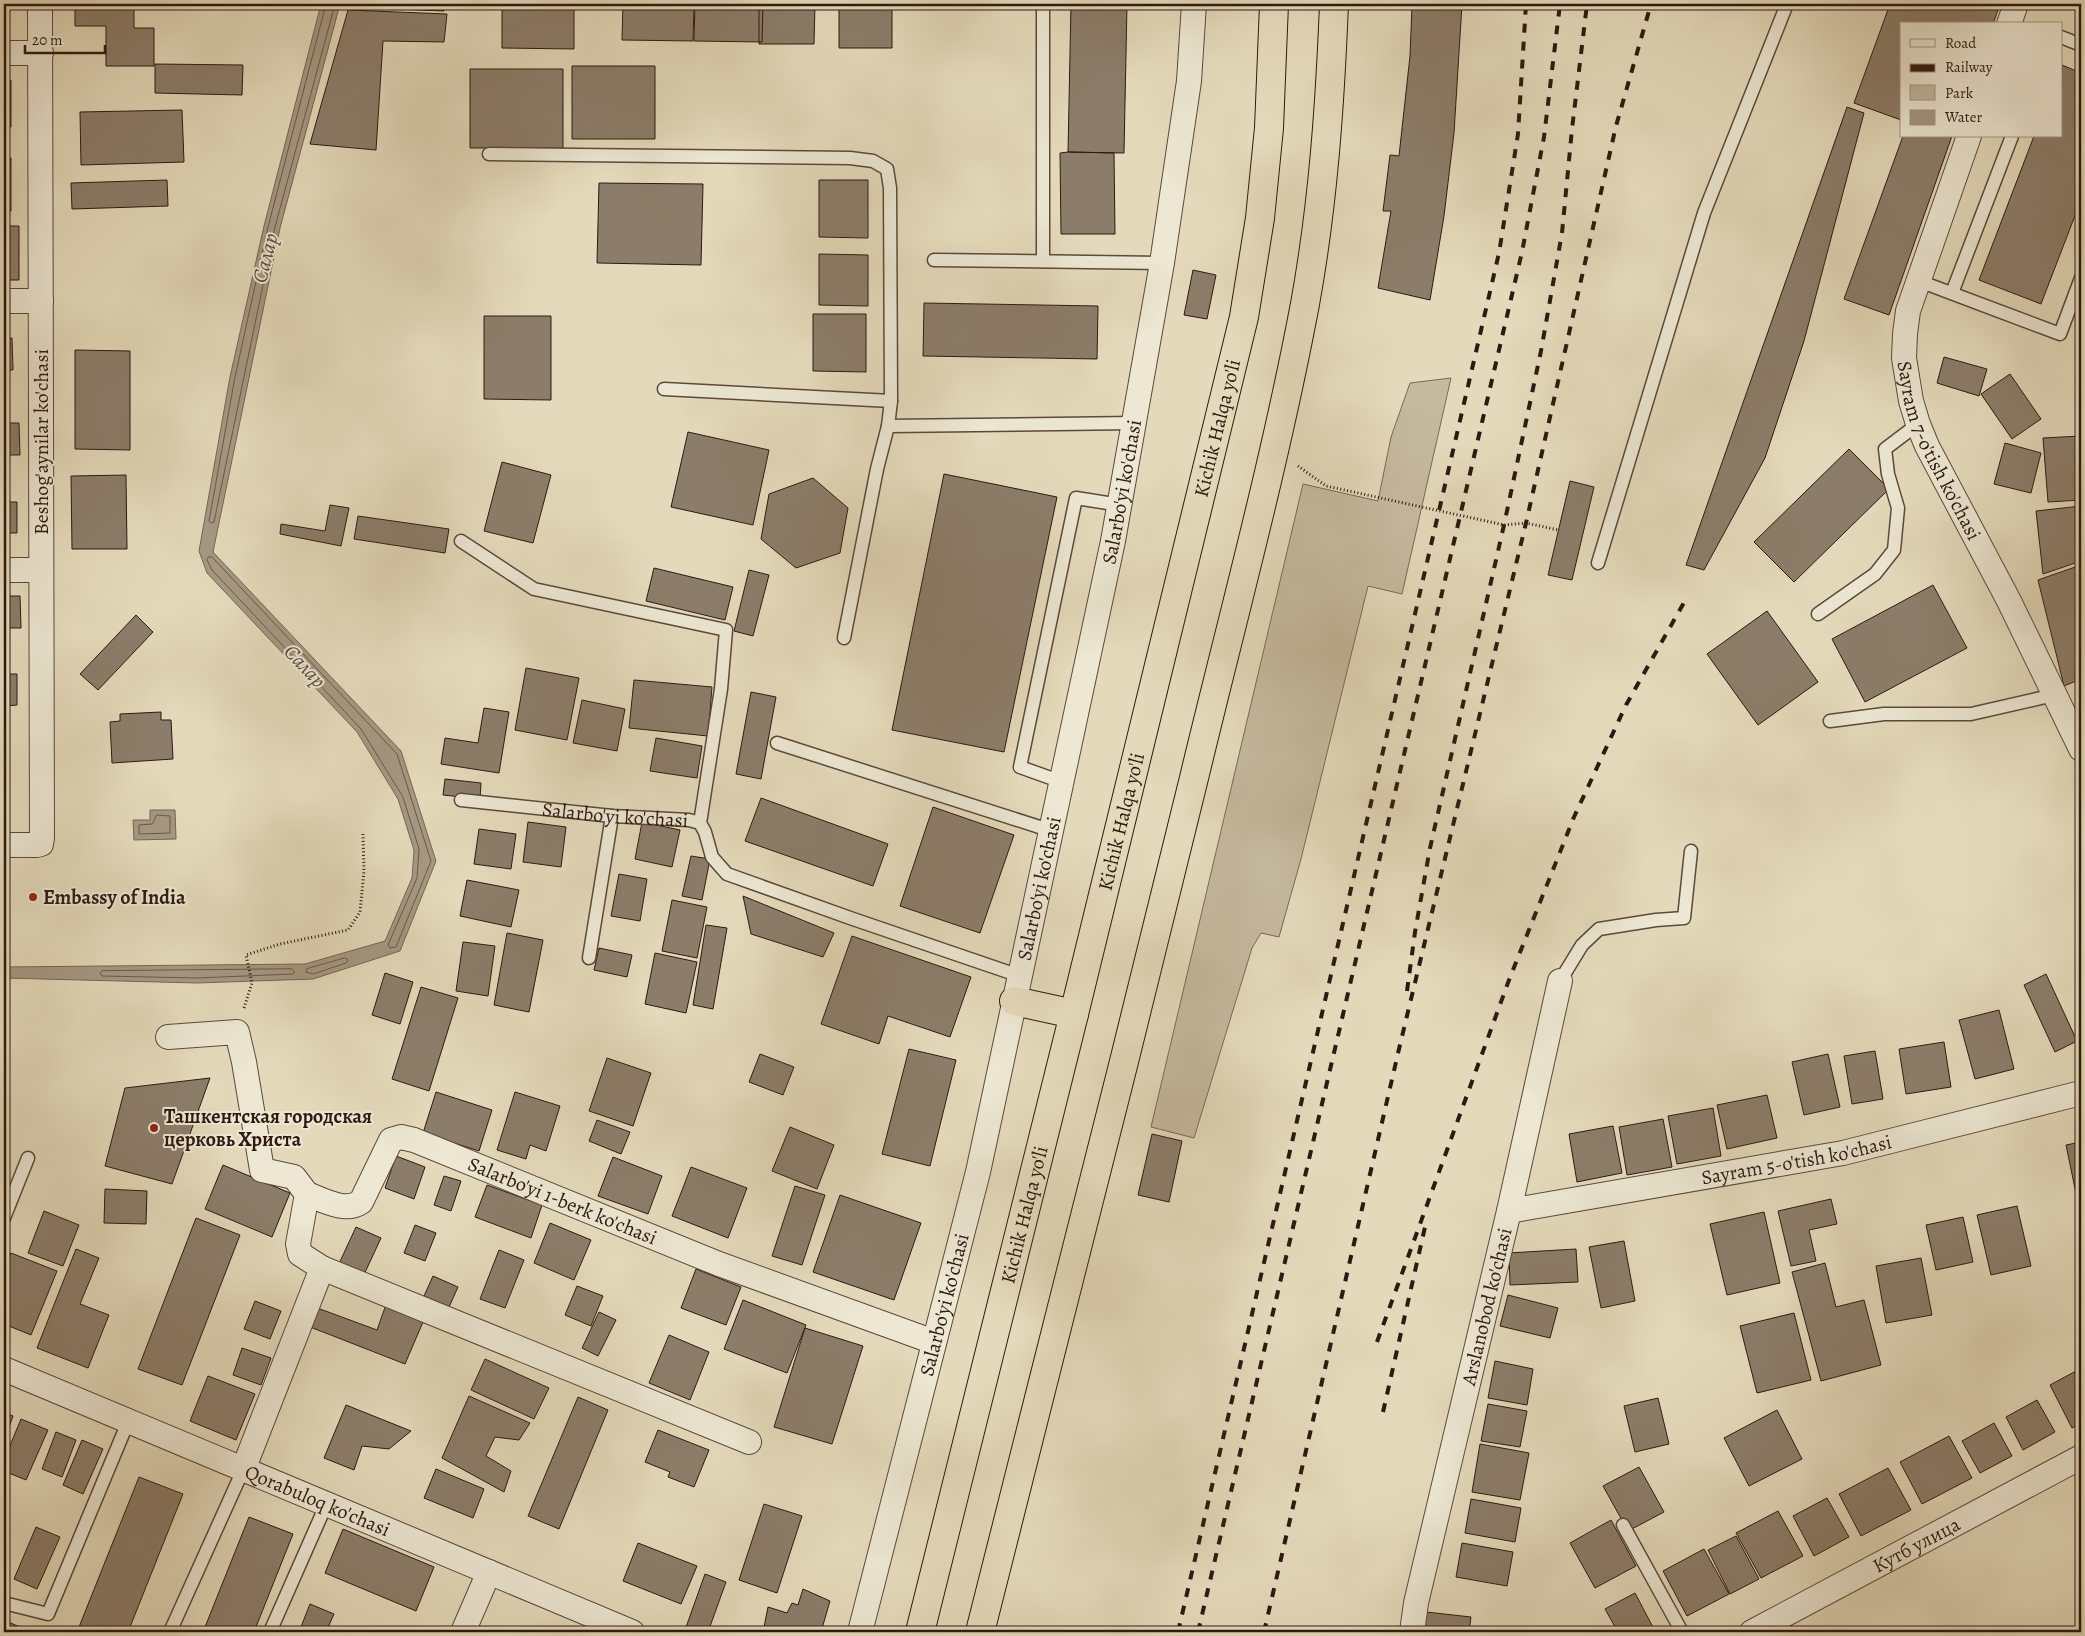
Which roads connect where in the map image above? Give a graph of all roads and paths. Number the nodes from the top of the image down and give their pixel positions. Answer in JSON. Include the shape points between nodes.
{"nodes":[{"id":1,"x":40,"y":4,"type":"edge"},
{"id":2,"x":1043,"y":4,"type":"edge"},
{"id":3,"x":1194,"y":4,"type":"edge"},
{"id":4,"x":1274,"y":4,"type":"edge"},
{"id":5,"x":1334,"y":4,"type":"edge"},
{"id":6,"x":1787,"y":4,"type":"edge"},
{"id":7,"x":2016,"y":4,"type":"edge"},
{"id":8,"x":2010,"y":22,"type":"edge"},
{"id":9,"x":2062,"y":38,"type":"edge"},
{"id":10,"x":2081,"y":44,"type":"edge"},
{"id":11,"x":4,"y":53,"type":"edge"},
{"id":12,"x":41,"y":53,"type":"junction"},
{"id":13,"x":1969,"y":138,"type":"edge"},
{"id":14,"x":2011,"y":138,"type":"edge"},
{"id":15,"x":489,"y":154,"type":"dead end"},
{"id":16,"x":934,"y":260,"type":"dead end"},
{"id":17,"x":1043,"y":262,"type":"junction"},
{"id":18,"x":1162,"y":263,"type":"junction"},
{"id":19,"x":2081,"y":278,"type":"edge"},
{"id":20,"x":1919,"y":281,"type":"junction"},
{"id":21,"x":1952,"y":293,"type":"junction"},
{"id":22,"x":4,"y":301,"type":"edge"},
{"id":23,"x":41,"y":301,"type":"junction"},
{"id":24,"x":664,"y":389,"type":"dead end"},
{"id":25,"x":891,"y":401,"type":"junction"},
{"id":26,"x":1134,"y":423,"type":"junction"},
{"id":27,"x":1918,"y":424,"type":"junction"},
{"id":28,"x":888,"y":426,"type":"junction"},
{"id":29,"x":1326,"y":486,"type":"dead end"},
{"id":30,"x":1120,"y":505,"type":"junction"},
{"id":31,"x":1558,"y":530,"type":"dead end"},
{"id":32,"x":461,"y":541,"type":"dead end"},
{"id":33,"x":1598,"y":563,"type":"dead end"},
{"id":34,"x":4,"y":570,"type":"edge"},
{"id":35,"x":41,"y":570,"type":"junction"},
{"id":36,"x":1818,"y":614,"type":"dead end"},
{"id":37,"x":844,"y":638,"type":"dead end"},
{"id":38,"x":2054,"y":695,"type":"junction"},
{"id":39,"x":1830,"y":721,"type":"dead end"},
{"id":40,"x":777,"y":743,"type":"dead end"},
{"id":41,"x":2081,"y":750,"type":"edge"},
{"id":42,"x":1062,"y":782,"type":"junction"},
{"id":43,"x":461,"y":800,"type":"dead end"},
{"id":44,"x":612,"y":816,"type":"junction"},
{"id":45,"x":700,"y":823,"type":"junction"},
{"id":46,"x":1052,"y":831,"type":"junction"},
{"id":47,"x":363,"y":834,"type":"dead end"},
{"id":48,"x":4,"y":845,"type":"edge"},
{"id":49,"x":1691,"y":851,"type":"dead end"},
{"id":50,"x":589,"y":958,"type":"dead end"},
{"id":51,"x":1560,"y":981,"type":"joint"},
{"id":52,"x":252,"y":983,"type":"dead end"},
{"id":53,"x":1017,"y":988,"type":"junction"},
{"id":54,"x":1074,"y":1014,"type":"junction"},
{"id":55,"x":168,"y":1036,"type":"dead end"},
{"id":56,"x":2081,"y":1093,"type":"edge"},
{"id":57,"x":28,"y":1158,"type":"dead end"},
{"id":58,"x":307,"y":1194,"type":"junction"},
{"id":59,"x":1509,"y":1211,"type":"junction"},
{"id":60,"x":4,"y":1218,"type":"edge"},
{"id":61,"x":322,"y":1268,"type":"junction"},
{"id":62,"x":934,"y":1342,"type":"junction"},
{"id":63,"x":4,"y":1369,"type":"edge"},
{"id":64,"x":128,"y":1422,"type":"junction"},
{"id":65,"x":749,"y":1442,"type":"dead end"},
{"id":66,"x":2081,"y":1457,"type":"edge"},
{"id":67,"x":243,"y":1470,"type":"junction"},
{"id":68,"x":326,"y":1505,"type":"junction"},
{"id":69,"x":1623,"y":1525,"type":"dead end"},
{"id":70,"x":489,"y":1572,"type":"junction"},
{"id":71,"x":4,"y":1603,"type":"edge"},
{"id":72,"x":170,"y":1632,"type":"edge"},
{"id":73,"x":270,"y":1632,"type":"edge"},
{"id":74,"x":463,"y":1632,"type":"edge"},
{"id":75,"x":632,"y":1632,"type":"edge"},
{"id":76,"x":860,"y":1632,"type":"edge"},
{"id":77,"x":920,"y":1632,"type":"edge"},
{"id":78,"x":980,"y":1632,"type":"edge"},
{"id":79,"x":1412,"y":1632,"type":"edge"},
{"id":80,"x":1682,"y":1632,"type":"edge"},
{"id":81,"x":1752,"y":1632,"type":"edge"}],
"edges":[{"from":1,"to":12,"type":"street","name":"Beshog'aynilar ko'chasi"},
{"from":2,"to":17,"type":"lane"},
{"from":3,"to":18,"type":"street","name":"Salarbo'yi ko'chasi","via":[[1189,81]]},
{"from":4,"to":54,"type":"highway","name":"Kichik Halqa yo'li","via":[[1269,128],[1260,218],[1244,317]]},
{"from":5,"to":78,"type":"highway","via":[[1329,122],[1305,304],[1272,455],[1084,1226]]},
{"from":6,"to":33,"type":"lane","via":[[1704,213]]},
{"from":7,"to":8,"type":"street"},
{"from":9,"to":10,"type":"lane"},
{"from":11,"to":12,"type":"street"},
{"from":12,"to":23,"type":"street","name":"Beshog'aynilar ko'chasi"},
{"from":13,"to":20,"type":"street","name":"Sayram 7-o'tish ko'chasi"},
{"from":14,"to":21,"type":"lane"},
{"from":15,"to":25,"type":"lane","via":[[850,158],[873,161],[887,169],[890,188]]},
{"from":16,"to":17,"type":"lane"},
{"from":17,"to":18,"type":"lane"},
{"from":18,"to":26,"type":"street","name":"Salarbo'yi ko'chasi"},
{"from":19,"to":21,"type":"lane","via":[[2060,334]]},
{"from":20,"to":21,"type":"lane"},
{"from":20,"to":27,"type":"street","name":"Sayram 7-o'tish ko'chasi","via":[[1908,312],[1904,358]]},
{"from":22,"to":23,"type":"street"},
{"from":23,"to":35,"type":"street","name":"Beshog'aynilar ko'chasi"},
{"from":24,"to":25,"type":"lane"},
{"from":25,"to":28,"type":"lane"},
{"from":26,"to":28,"type":"lane"},
{"from":26,"to":30,"type":"street","name":"Salarbo'yi ko'chasi"},
{"from":27,"to":36,"type":"lane","via":[[1885,449],[1898,508],[1894,550],[1875,574]]},
{"from":27,"to":38,"type":"street","name":"Sayram 7-o'tish ko'chasi"},
{"from":28,"to":37,"type":"lane"},
{"from":29,"to":31,"type":"path","via":[[1504,525],[1526,523]]},
{"from":30,"to":42,"type":"street","name":"Salarbo'yi ko'chasi"},
{"from":30,"to":42,"type":"lane","via":[[1076,498],[1020,767]]},
{"from":32,"to":45,"type":"lane","via":[[534,589],[726,630],[721,689]]},
{"from":34,"to":35,"type":"street"},
{"from":35,"to":48,"type":"street","name":"Beshog'aynilar ko'chasi","via":[[42,838],[41,844],[37,845]]},
{"from":38,"to":39,"type":"lane","via":[[1971,714],[1884,714]]},
{"from":38,"to":41,"type":"street","name":"Sayram 7-o'tish ko'chasi"},
{"from":40,"to":46,"type":"lane"},
{"from":42,"to":46,"type":"street","name":"Salarbo'yi ko'chasi"},
{"from":43,"to":44,"type":"lane","name":"Salarbo'yi ko'chasi"},
{"from":44,"to":45,"type":"lane","name":"Salarbo'yi ko'chasi"},
{"from":44,"to":50,"type":"lane"},
{"from":45,"to":53,"type":"lane","name":"Salarbo'yi ko'chasi","via":[[712,857],[727,874],[853,919]]},
{"from":46,"to":53,"type":"street","name":"Salarbo'yi ko'chasi"},
{"from":47,"to":52,"type":"path","via":[[360,912],[348,930],[280,944],[246,955]]},
{"from":49,"to":51,"type":"lane","via":[[1684,918],[1599,928],[1582,945]]},
{"from":51,"to":59,"type":"street","name":"Arslanobod ko'chasi"},
{"from":53,"to":54,"type":"highway"},
{"from":53,"to":62,"type":"street","name":"Salarbo'yi ko'chasi","via":[[978,1172]]},
{"from":54,"to":77,"type":"highway","name":"Kichik Halqa yo'li"},
{"from":55,"to":58,"type":"street","via":[[237,1032],[262,1170],[294,1177]]},
{"from":56,"to":59,"type":"street","name":"Sayram 5-o'tish ko'chasi","via":[[1843,1153]]},
{"from":57,"to":60,"type":"lane"},
{"from":58,"to":61,"type":"street","via":[[298,1244],[300,1254]]},
{"from":58,"to":62,"type":"street","name":"Salarbo'yi 1-berk ko'chasi","via":[[345,1207],[356,1206],[361,1202],[391,1140],[401,1137],[414,1140],[719,1264]]},
{"from":59,"to":79,"type":"street","name":"Arslanobod ko'chasi","via":[[1416,1603]]},
{"from":61,"to":65,"type":"street"},
{"from":61,"to":67,"type":"street"},
{"from":62,"to":76,"type":"street","name":"Salarbo'yi ko'chasi"},
{"from":63,"to":64,"type":"street","name":"Qorabuloq ko'chasi"},
{"from":64,"to":67,"type":"street","name":"Qorabuloq ko'chasi"},
{"from":64,"to":71,"type":"lane","via":[[48,1614]]},
{"from":66,"to":81,"type":"street","name":"Кутб улица"},
{"from":67,"to":68,"type":"street","name":"Qorabuloq ko'chasi"},
{"from":67,"to":72,"type":"lane"},
{"from":68,"to":70,"type":"street","name":"Qorabuloq ko'chasi"},
{"from":68,"to":73,"type":"lane"},
{"from":69,"to":80,"type":"lane"},
{"from":70,"to":74,"type":"street"},
{"from":70,"to":75,"type":"street","name":"Qorabuloq ko'chasi"}]}
